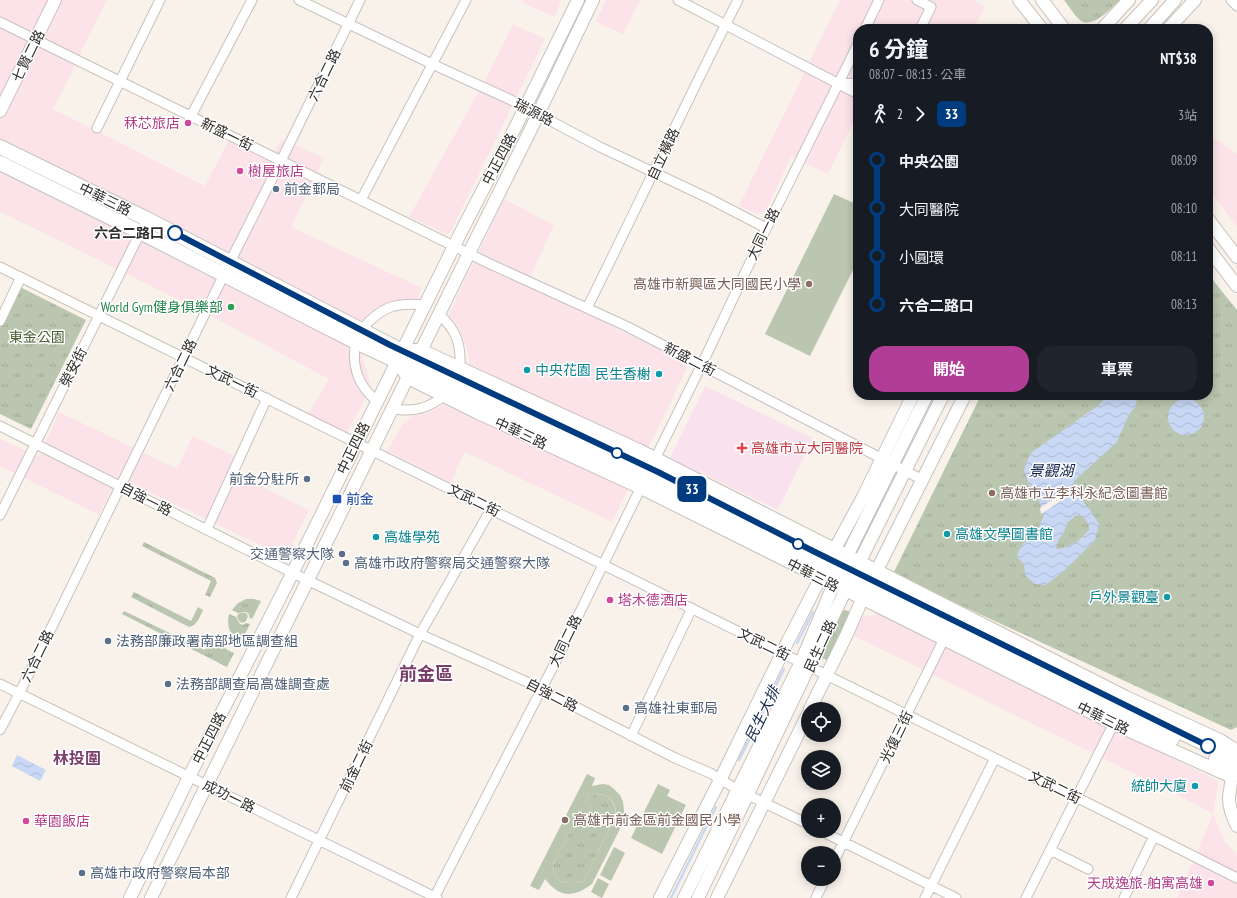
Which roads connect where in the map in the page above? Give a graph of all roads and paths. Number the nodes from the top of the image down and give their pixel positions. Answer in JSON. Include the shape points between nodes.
{"nodes":[{"id":1,"x":55,"y":0,"type":"edge"},
{"id":2,"x":160,"y":0,"type":"edge"},
{"id":3,"x":252,"y":0,"type":"edge"},
{"id":4,"x":299,"y":0,"type":"edge"},
{"id":5,"x":360,"y":0,"type":"edge"},
{"id":6,"x":466,"y":0,"type":"edge"},
{"id":7,"x":578,"y":0,"type":"edge"},
{"id":8,"x":593,"y":0,"type":"edge"},
{"id":9,"x":678,"y":0,"type":"edge"},
{"id":10,"x":738,"y":0,"type":"edge"},
{"id":11,"x":879,"y":0,"type":"edge"},
{"id":12,"x":917,"y":0,"type":"edge"},
{"id":13,"x":1019,"y":0,"type":"edge"},
{"id":14,"x":1042,"y":0,"type":"edge"},
{"id":15,"x":1129,"y":0,"type":"edge"},
{"id":16,"x":1152,"y":0,"type":"edge"},
{"id":17,"x":1175,"y":0,"type":"edge"},
{"id":18,"x":1195,"y":0,"type":"edge"},
{"id":19,"x":1231,"y":0,"type":"edge"},
{"id":20,"x":1237,"y":6,"type":"edge"},
{"id":21,"x":0,"y":22,"type":"edge"},
{"id":22,"x":349,"y":24,"type":"junction"},
{"id":23,"x":867,"y":24,"type":"edge"},
{"id":24,"x":922,"y":24,"type":"edge"},
{"id":25,"x":1038,"y":24,"type":"edge"},
{"id":26,"x":1060,"y":24,"type":"edge"},
{"id":27,"x":1107,"y":24,"type":"edge"},
{"id":28,"x":1129,"y":24,"type":"edge"},
{"id":29,"x":1153,"y":24,"type":"edge"},
{"id":30,"x":1173,"y":24,"type":"edge"},
{"id":31,"x":725,"y":25,"type":"junction"},
{"id":32,"x":36,"y":40,"type":"junction"},
{"id":33,"x":853,"y":55,"type":"edge"},
{"id":34,"x":432,"y":64,"type":"junction"},
{"id":35,"x":120,"y":81,"type":"junction"},
{"id":36,"x":853,"y":83,"type":"edge"},
{"id":37,"x":839,"y":84,"type":"junction"},
{"id":38,"x":853,"y":91,"type":"edge"},
{"id":39,"x":526,"y":108,"type":"junction"},
{"id":40,"x":0,"y":111,"type":"edge"},
{"id":41,"x":538,"y":114,"type":"junction"},
{"id":42,"x":191,"y":116,"type":"junction"},
{"id":43,"x":97,"y":128,"type":"dead end"},
{"id":44,"x":0,"y":147,"type":"edge"},
{"id":45,"x":281,"y":161,"type":"junction"},
{"id":46,"x":0,"y":164,"type":"edge"},
{"id":47,"x":654,"y":173,"type":"junction"},
{"id":48,"x":361,"y":200,"type":"junction"},
{"id":49,"x":147,"y":219,"type":"junction"},
{"id":50,"x":1213,"y":226,"type":"edge"},
{"id":51,"x":766,"y":228,"type":"junction"},
{"id":52,"x":140,"y":232,"type":"junction"},
{"id":53,"x":454,"y":246,"type":"junction"},
{"id":54,"x":468,"y":254,"type":"junction"},
{"id":55,"x":1213,"y":255,"type":"edge"},
{"id":56,"x":1237,"y":257,"type":"edge"},
{"id":57,"x":230,"y":261,"type":"junction"},
{"id":58,"x":0,"y":266,"type":"edge"},
{"id":59,"x":224,"y":275,"type":"junction"},
{"id":60,"x":21,"y":277,"type":"junction"},
{"id":61,"x":1237,"y":286,"type":"edge"},
{"id":62,"x":425,"y":305,"type":"junction"},
{"id":63,"x":587,"y":308,"type":"junction"},
{"id":64,"x":439,"y":314,"type":"junction"},
{"id":65,"x":99,"y":315,"type":"junction"},
{"id":66,"x":0,"y":321,"type":"edge"},
{"id":67,"x":358,"y":336,"type":"junction"},
{"id":68,"x":399,"y":356,"type":"junction"},
{"id":69,"x":184,"y":357,"type":"junction"},
{"id":70,"x":415,"y":363,"type":"junction"},
{"id":71,"x":702,"y":365,"type":"junction"},
{"id":72,"x":460,"y":368,"type":"junction"},
{"id":73,"x":444,"y":396,"type":"junction"},
{"id":74,"x":267,"y":398,"type":"junction"},
{"id":75,"x":910,"y":400,"type":"edge"},
{"id":76,"x":925,"y":400,"type":"edge"},
{"id":77,"x":940,"y":400,"type":"edge"},
{"id":78,"x":963,"y":400,"type":"edge"},
{"id":79,"x":376,"y":401,"type":"junction"},
{"id":80,"x":392,"y":409,"type":"junction"},
{"id":81,"x":0,"y":426,"type":"edge"},
{"id":82,"x":356,"y":442,"type":"junction"},
{"id":83,"x":35,"y":443,"type":"junction"},
{"id":84,"x":372,"y":450,"type":"junction"},
{"id":85,"x":881,"y":459,"type":"junction"},
{"id":86,"x":893,"y":465,"type":"junction"},
{"id":87,"x":905,"y":471,"type":"junction"},
{"id":88,"x":648,"y":474,"type":"junction"},
{"id":89,"x":923,"y":480,"type":"junction"},
{"id":90,"x":121,"y":486,"type":"junction"},
{"id":91,"x":491,"y":509,"type":"junction"},
{"id":92,"x":0,"y":515,"type":"edge"},
{"id":93,"x":207,"y":529,"type":"junction"},
{"id":94,"x":603,"y":564,"type":"junction"},
{"id":95,"x":827,"y":564,"type":"junction"},
{"id":96,"x":293,"y":572,"type":"junction"},
{"id":97,"x":846,"y":573,"type":"junction"},
{"id":98,"x":307,"y":580,"type":"junction"},
{"id":99,"x":870,"y":585,"type":"junction"},
{"id":100,"x":692,"y":608,"type":"junction"},
{"id":101,"x":951,"y":625,"type":"junction"},
{"id":102,"x":420,"y":634,"type":"junction"},
{"id":103,"x":782,"y":652,"type":"junction"},
{"id":104,"x":806,"y":664,"type":"junction"},
{"id":105,"x":827,"y":675,"type":"junction"},
{"id":106,"x":0,"y":684,"type":"edge"},
{"id":107,"x":541,"y":690,"type":"junction"},
{"id":108,"x":19,"y":694,"type":"junction"},
{"id":109,"x":814,"y":702,"type":"edge"},
{"id":110,"x":1120,"y":710,"type":"junction"},
{"id":111,"x":907,"y":714,"type":"junction"},
{"id":112,"x":801,"y":728,"type":"edge"},
{"id":113,"x":0,"y":730,"type":"edge"},
{"id":114,"x":631,"y":736,"type":"junction"},
{"id":115,"x":1235,"y":754,"type":"edge"},
{"id":116,"x":995,"y":758,"type":"junction"},
{"id":117,"x":1235,"y":774,"type":"edge"},
{"id":118,"x":189,"y":777,"type":"junction"},
{"id":119,"x":720,"y":780,"type":"junction"},
{"id":120,"x":208,"y":785,"type":"junction"},
{"id":121,"x":743,"y":792,"type":"junction"},
{"id":122,"x":1076,"y":797,"type":"junction"},
{"id":123,"x":763,"y":802,"type":"junction"},
{"id":124,"x":801,"y":821,"type":"edge"},
{"id":125,"x":1237,"y":826,"type":"edge"},
{"id":126,"x":1154,"y":836,"type":"junction"},
{"id":127,"x":836,"y":838,"type":"edge"},
{"id":128,"x":319,"y":840,"type":"junction"},
{"id":129,"x":844,"y":842,"type":"junction"},
{"id":130,"x":841,"y":848,"type":"edge"},
{"id":131,"x":1050,"y":850,"type":"junction"},
{"id":132,"x":1088,"y":869,"type":"dead end"},
{"id":133,"x":1237,"y":878,"type":"edge"},
{"id":134,"x":822,"y":886,"type":"edge"},
{"id":135,"x":932,"y":886,"type":"junction"},
{"id":136,"x":130,"y":898,"type":"edge"},
{"id":137,"x":151,"y":898,"type":"edge"},
{"id":138,"x":291,"y":898,"type":"edge"},
{"id":139,"x":435,"y":898,"type":"edge"},
{"id":140,"x":660,"y":898,"type":"edge"},
{"id":141,"x":684,"y":898,"type":"edge"},
{"id":142,"x":698,"y":898,"type":"edge"},
{"id":143,"x":717,"y":898,"type":"edge"},
{"id":144,"x":816,"y":898,"type":"edge"},
{"id":145,"x":926,"y":898,"type":"edge"},
{"id":146,"x":956,"y":898,"type":"edge"},
{"id":147,"x":1026,"y":898,"type":"edge"},
{"id":148,"x":1124,"y":898,"type":"edge"}],
"edges":[{"from":1,"to":32,"type":"street","name":"七賢二路"},
{"from":2,"to":35,"type":"street"},
{"from":3,"to":42,"type":"street"},
{"from":4,"to":22,"type":"street","name":"瑞源路"},
{"from":5,"to":22,"type":"street","name":"六合二路"},
{"from":6,"to":34,"type":"street"},
{"from":7,"to":39,"type":"street","name":"中正四路"},
{"from":8,"to":41,"type":"street","name":"中正四路"},
{"from":9,"to":31,"type":"street"},
{"from":10,"to":31,"type":"street","name":"自立橫路"},
{"from":11,"to":23,"type":"street"},
{"from":12,"to":24,"type":"street","via":[[931,7]]},
{"from":13,"to":25,"type":"street"},
{"from":14,"to":26,"type":"street"},
{"from":15,"to":27,"type":"street"},
{"from":16,"to":28,"type":"street"},
{"from":17,"to":29,"type":"street"},
{"from":18,"to":30,"type":"street"},
{"from":19,"to":20,"type":"street"},
{"from":21,"to":32,"type":"street","name":"新盛一街"},
{"from":22,"to":34,"type":"street","name":"瑞源路"},
{"from":22,"to":45,"type":"street","name":"六合二路"},
{"from":31,"to":37,"type":"street"},
{"from":31,"to":47,"type":"street","name":"自立橫路"},
{"from":32,"to":35,"type":"street","name":"新盛一街"},
{"from":32,"to":40,"type":"street","name":"七賢二路"},
{"from":33,"to":37,"type":"street","name":"大同一路"},
{"from":34,"to":39,"type":"street","name":"瑞源路"},
{"from":34,"to":48,"type":"street"},
{"from":35,"to":42,"type":"street","name":"新盛一街"},
{"from":35,"to":43,"type":"street"},
{"from":36,"to":37,"type":"street"},
{"from":37,"to":38,"type":"street"},
{"from":37,"to":51,"type":"street","name":"大同一路"},
{"from":39,"to":41,"type":"street","name":"瑞源路"},
{"from":39,"to":53,"type":"street","name":"中正四路"},
{"from":41,"to":47,"type":"street","name":"瑞源路"},
{"from":41,"to":54,"type":"street","name":"中正四路"},
{"from":42,"to":45,"type":"street","name":"新盛一街"},
{"from":44,"to":49,"type":"main road","name":"中華三路"},
{"from":45,"to":48,"type":"street","name":"新盛一街"},
{"from":45,"to":57,"type":"street","name":"六合二路"},
{"from":46,"to":52,"type":"main road","name":"中華三路"},
{"from":47,"to":51,"type":"street","name":"瑞源路"},
{"from":47,"to":63,"type":"street","name":"自立橫路"},
{"from":48,"to":53,"type":"street","name":"新盛一街"},
{"from":49,"to":52,"type":"street","name":"榮安街"},
{"from":49,"to":57,"type":"main road","name":"中華三路"},
{"from":50,"to":56,"type":"street"},
{"from":51,"to":71,"type":"street","name":"大同一路"},
{"from":52,"to":59,"type":"main road","name":"中華三路"},
{"from":52,"to":65,"type":"street","name":"榮安街"},
{"from":53,"to":54,"type":"street","name":"新盛二街"},
{"from":53,"to":62,"type":"street","name":"中正四路"},
{"from":54,"to":63,"type":"street","name":"新盛二街"},
{"from":54,"to":64,"type":"street","name":"中正四路"},
{"from":55,"to":61,"type":"street"},
{"from":57,"to":59,"type":"street","name":"六合二路"},
{"from":57,"to":67,"type":"main road","name":"中華三路"},
{"from":58,"to":60,"type":"street","name":"文武一街"},
{"from":59,"to":67,"type":"main road","name":"中華三路"},
{"from":59,"to":69,"type":"street","name":"六合二路"},
{"from":60,"to":65,"type":"street","name":"文武一街"},
{"from":60,"to":66,"type":"street"},
{"from":62,"to":67,"type":"street","via":[[406,304],[388,307],[372,317]]},
{"from":62,"to":68,"type":"street","name":"中正四路"},
{"from":63,"to":71,"type":"street","name":"新盛二街"},
{"from":64,"to":70,"type":"street","name":"中正四路"},
{"from":64,"to":72,"type":"street","via":[[451,326],[459,343]]},
{"from":65,"to":69,"type":"street","name":"文武一街"},
{"from":65,"to":83,"type":"street","name":"榮安街"},
{"from":67,"to":68,"type":"main road","name":"中華三路"},
{"from":67,"to":79,"type":"street","via":[[354,350],[354,368],[361,385]]},
{"from":68,"to":70,"type":"main road","name":"中華三路"},
{"from":68,"to":70,"type":"street"},
{"from":68,"to":79,"type":"street","name":"中正四路"},
{"from":69,"to":74,"type":"street","name":"文武一街"},
{"from":69,"to":90,"type":"street","name":"六合二路"},
{"from":70,"to":72,"type":"street","name":"中華三路"},
{"from":70,"to":73,"type":"street","name":"中華三路"},
{"from":70,"to":80,"type":"street","name":"中正四路"},
{"from":70,"to":88,"type":"main road","name":"中華三路"},
{"from":71,"to":85,"type":"street","name":"新盛二街"},
{"from":71,"to":88,"type":"street","name":"大同一路"},
{"from":72,"to":88,"type":"street","name":"中華三路"},
{"from":73,"to":80,"type":"street","via":[[435,403],[417,410]]},
{"from":73,"to":88,"type":"street","name":"中華三路"},
{"from":74,"to":82,"type":"street","name":"文武一街"},
{"from":74,"to":93,"type":"street"},
{"from":75,"to":85,"type":"street"},
{"from":76,"to":86,"type":"street","name":"民生二路"},
{"from":77,"to":87,"type":"street","name":"民生二路"},
{"from":78,"to":89,"type":"street"},
{"from":79,"to":82,"type":"street","name":"中正四路"},
{"from":80,"to":84,"type":"street","name":"中正四路"},
{"from":81,"to":83,"type":"street","name":"自強一路"},
{"from":82,"to":84,"type":"street","name":"文武二街"},
{"from":82,"to":96,"type":"street","name":"中正四路"},
{"from":83,"to":90,"type":"street","name":"自強一路"},
{"from":83,"to":92,"type":"street","name":"榮安街"},
{"from":84,"to":91,"type":"street","name":"文武二街"},
{"from":84,"to":98,"type":"street","name":"中正四路"},
{"from":85,"to":86,"type":"street","name":"新盛二街"},
{"from":85,"to":95,"type":"street"},
{"from":86,"to":87,"type":"street","name":"新盛二街"},
{"from":86,"to":97,"type":"street","name":"民生二路"},
{"from":87,"to":89,"type":"street","name":"新盛二街"},
{"from":87,"to":97,"type":"street","name":"民生二路"},
{"from":88,"to":94,"type":"street","name":"大同二路"},
{"from":88,"to":95,"type":"main road","name":"中華三路"},
{"from":88,"to":95,"type":"street","name":"中華三路"},
{"from":89,"to":99,"type":"street"},
{"from":90,"to":93,"type":"street","name":"自強一路"},
{"from":90,"to":108,"type":"street","name":"六合二路"},
{"from":91,"to":94,"type":"street","name":"文武二街"},
{"from":91,"to":102,"type":"street","name":"前金二街"},
{"from":93,"to":96,"type":"street","name":"自強一路"},
{"from":94,"to":100,"type":"street","name":"文武二街"},
{"from":94,"to":107,"type":"street","name":"大同二路"},
{"from":95,"to":97,"type":"main road","name":"中華三路"},
{"from":95,"to":97,"type":"street","name":"中華三路"},
{"from":95,"to":103,"type":"street"},
{"from":96,"to":98,"type":"street","name":"自強二路"},
{"from":96,"to":118,"type":"street","name":"中正四路"},
{"from":97,"to":99,"type":"main road","name":"中華三路"},
{"from":97,"to":99,"type":"street","name":"中華三路"},
{"from":97,"to":104,"type":"street","name":"民生二路"},
{"from":98,"to":102,"type":"street","name":"自強二路"},
{"from":98,"to":120,"type":"street","name":"中正四路"},
{"from":99,"to":101,"type":"main road","name":"中華三路"},
{"from":99,"to":101,"type":"street","name":"中華三路"},
{"from":99,"to":105,"type":"street"},
{"from":100,"to":103,"type":"street","name":"文武二街"},
{"from":100,"to":114,"type":"street"},
{"from":101,"to":110,"type":"main road","name":"中華三路"},
{"from":101,"to":110,"type":"street","name":"中華三路"},
{"from":101,"to":111,"type":"street","name":"光復三街"},
{"from":102,"to":107,"type":"street","name":"自強二路"},
{"from":102,"to":128,"type":"street","name":"前金二街"},
{"from":103,"to":104,"type":"street","name":"文武二街"},
{"from":103,"to":119,"type":"street"},
{"from":104,"to":105,"type":"street","name":"文武二街"},
{"from":104,"to":121,"type":"street","name":"民生二路"},
{"from":105,"to":109,"type":"street"},
{"from":105,"to":111,"type":"street","name":"文武二街"},
{"from":106,"to":108,"type":"street","name":"成功一路"},
{"from":107,"to":114,"type":"street","name":"自強二路"},
{"from":107,"to":139,"type":"street","name":"大同二路"},
{"from":108,"to":113,"type":"street","name":"六合二路"},
{"from":108,"to":118,"type":"street","name":"成功一路"},
{"from":110,"to":115,"type":"main road","name":"中華三路"},
{"from":110,"to":117,"type":"main road","name":"中華三路","via":[[1220,760]]},
{"from":110,"to":122,"type":"street"},
{"from":111,"to":116,"type":"street","name":"文武二街"},
{"from":111,"to":129,"type":"street","name":"光復三街"},
{"from":112,"to":123,"type":"street"},
{"from":114,"to":119,"type":"street","name":"自強二路"},
{"from":116,"to":122,"type":"street","name":"文武二街"},
{"from":116,"to":135,"type":"street"},
{"from":117,"to":125,"type":"street","via":[[1229,798]]},
{"from":118,"to":120,"type":"street","name":"成功一路"},
{"from":118,"to":136,"type":"street","name":"中正四路"},
{"from":119,"to":121,"type":"street","name":"自強二路"},
{"from":119,"to":140,"type":"street"},
{"from":120,"to":128,"type":"street","name":"成功一路"},
{"from":120,"to":137,"type":"street","name":"中正四路"},
{"from":121,"to":123,"type":"street","name":"自強二路"},
{"from":121,"to":141,"type":"street","name":"民生二路"},
{"from":121,"to":142,"type":"street","name":"民生二路"},
{"from":122,"to":126,"type":"street","name":"文武二街"},
{"from":122,"to":131,"type":"street"},
{"from":123,"to":124,"type":"street","name":"自強二路"},
{"from":123,"to":143,"type":"street"},
{"from":126,"to":133,"type":"street","name":"文武二街"},
{"from":126,"to":148,"type":"street"},
{"from":127,"to":129,"type":"street"},
{"from":128,"to":138,"type":"street","name":"前金二街"},
{"from":128,"to":139,"type":"street","name":"成功一路"},
{"from":129,"to":130,"type":"street","name":"光復三街"},
{"from":129,"to":135,"type":"street"},
{"from":131,"to":132,"type":"street"},
{"from":131,"to":147,"type":"street"},
{"from":134,"to":144,"type":"street"},
{"from":135,"to":145,"type":"street"},
{"from":135,"to":146,"type":"street"}]}
